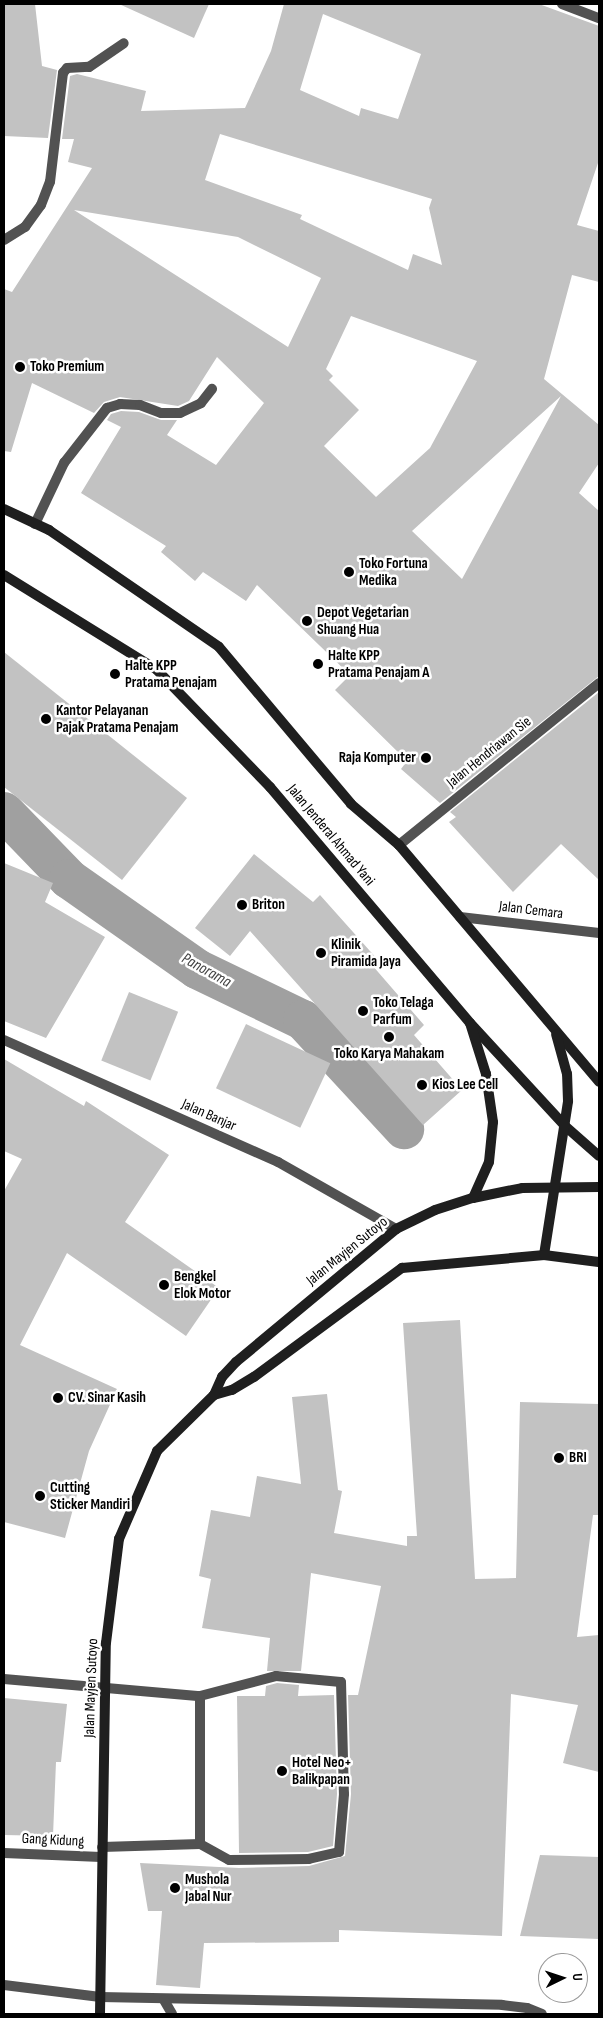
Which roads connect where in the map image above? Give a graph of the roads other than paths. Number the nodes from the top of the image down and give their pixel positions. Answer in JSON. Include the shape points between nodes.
{"nodes":[{"id":1,"x":562,"y":4,"type":"edge"},
{"id":2,"x":599,"y":18,"type":"edge"},
{"id":3,"x":124,"y":43,"type":"dead end"},
{"id":4,"x":4,"y":240,"type":"edge"},
{"id":5,"x":212,"y":389,"type":"dead end"},
{"id":6,"x":4,"y":509,"type":"edge"},
{"id":7,"x":35,"y":524,"type":"junction"},
{"id":8,"x":4,"y":575,"type":"edge"},
{"id":9,"x":599,"y":683,"type":"edge"},
{"id":10,"x":398,"y":845,"type":"junction"},
{"id":11,"x":460,"y":917,"type":"junction"},
{"id":12,"x":599,"y":933,"type":"edge"},
{"id":13,"x":470,"y":1023,"type":"junction"},
{"id":14,"x":555,"y":1032,"type":"junction"},
{"id":15,"x":4,"y":1040,"type":"edge"},
{"id":16,"x":599,"y":1082,"type":"edge"},
{"id":17,"x":565,"y":1126,"type":"junction"},
{"id":18,"x":599,"y":1156,"type":"edge"},
{"id":19,"x":599,"y":1187,"type":"edge"},
{"id":20,"x":553,"y":1188,"type":"junction"},
{"id":21,"x":472,"y":1198,"type":"junction"},
{"id":22,"x":396,"y":1229,"type":"junction"},
{"id":23,"x":544,"y":1255,"type":"junction"},
{"id":24,"x":599,"y":1262,"type":"edge"},
{"id":25,"x":214,"y":1395,"type":"junction"},
{"id":26,"x":4,"y":1679,"type":"edge"},
{"id":27,"x":105,"y":1690,"type":"junction"},
{"id":28,"x":200,"y":1696,"type":"junction"},
{"id":29,"x":200,"y":1844,"type":"junction"},
{"id":30,"x":102,"y":1852,"type":"junction"},
{"id":31,"x":4,"y":1853,"type":"edge"},
{"id":32,"x":4,"y":1986,"type":"edge"},
{"id":33,"x":100,"y":1997,"type":"junction"},
{"id":34,"x":164,"y":2000,"type":"junction"},
{"id":35,"x":100,"y":2014,"type":"edge"},
{"id":36,"x":172,"y":2014,"type":"edge"},
{"id":37,"x":542,"y":2014,"type":"edge"}],
"edges":[{"from":1,"to":2,"type":"street"},
{"from":3,"to":4,"type":"street","via":[[89,67],[72,67],[62,73],[50,182],[41,205],[25,227]]},
{"from":5,"to":7,"type":"street","via":[[201,403],[180,413],[161,412],[140,405],[120,404],[107,408],[64,463]]},
{"from":6,"to":7,"type":"main road"},
{"from":7,"to":10,"type":"main road","via":[[49,530],[219,647],[351,804]]},
{"from":8,"to":13,"type":"main road","name":"Jalan Jenderal Ahmad Yani","via":[[157,670],[270,787]]},
{"from":9,"to":10,"type":"street","name":"Jalan Hendriawan Sie"},
{"from":10,"to":11,"type":"main road"},
{"from":11,"to":12,"type":"street","name":"Jalan Cemara"},
{"from":11,"to":14,"type":"main road"},
{"from":13,"to":17,"type":"main road","name":"Jalan Jenderal Ahmad Yani"},
{"from":13,"to":21,"type":"main road","via":[[486,1074],[493,1122],[489,1162]]},
{"from":14,"to":16,"type":"main road"},
{"from":14,"to":17,"type":"main road","via":[[567,1074]]},
{"from":15,"to":22,"type":"street","name":"Jalan Banjar","via":[[278,1162]]},
{"from":17,"to":18,"type":"main road","name":"Jalan Jenderal Ahmad Yani"},
{"from":17,"to":20,"type":"main road"},
{"from":19,"to":20,"type":"main road","name":"Jalan Mayjen Sutoyo"},
{"from":20,"to":21,"type":"main road","name":"Jalan Mayjen Sutoyo","via":[[522,1188]]},
{"from":20,"to":23,"type":"main road"},
{"from":21,"to":22,"type":"main road","name":"Jalan Mayjen Sutoyo","via":[[435,1210]]},
{"from":22,"to":25,"type":"main road","name":"Jalan Mayjen Sutoyo","via":[[236,1362],[222,1377]]},
{"from":23,"to":24,"type":"main road","name":"Jalan Mayjen Sutoyo"},
{"from":23,"to":25,"type":"main road","name":"Jalan Mayjen Sutoyo","via":[[402,1268],[254,1377],[232,1390]]},
{"from":25,"to":27,"type":"main road","name":"Jalan Mayjen Sutoyo","via":[[157,1451],[119,1539],[106,1643]]},
{"from":26,"to":27,"type":"street"},
{"from":27,"to":28,"type":"street"},
{"from":27,"to":30,"type":"main road","name":"Jalan Mayjen Sutoyo"},
{"from":28,"to":29,"type":"street"},
{"from":28,"to":29,"type":"street","via":[[276,1676],[341,1682],[344,1794],[339,1852],[309,1859],[229,1860]]},
{"from":29,"to":30,"type":"street","name":"Gang Kidung"},
{"from":30,"to":31,"type":"street","name":"Gang Kidung"},
{"from":30,"to":33,"type":"main road","name":"Jalan Mayjen Sutoyo"},
{"from":32,"to":33,"type":"street"},
{"from":33,"to":34,"type":"street"},
{"from":33,"to":35,"type":"main road","name":"Jalan Mayjen Sutoyo"},
{"from":34,"to":36,"type":"street"},
{"from":34,"to":37,"type":"street","via":[[502,2005],[527,2008]]}]}
